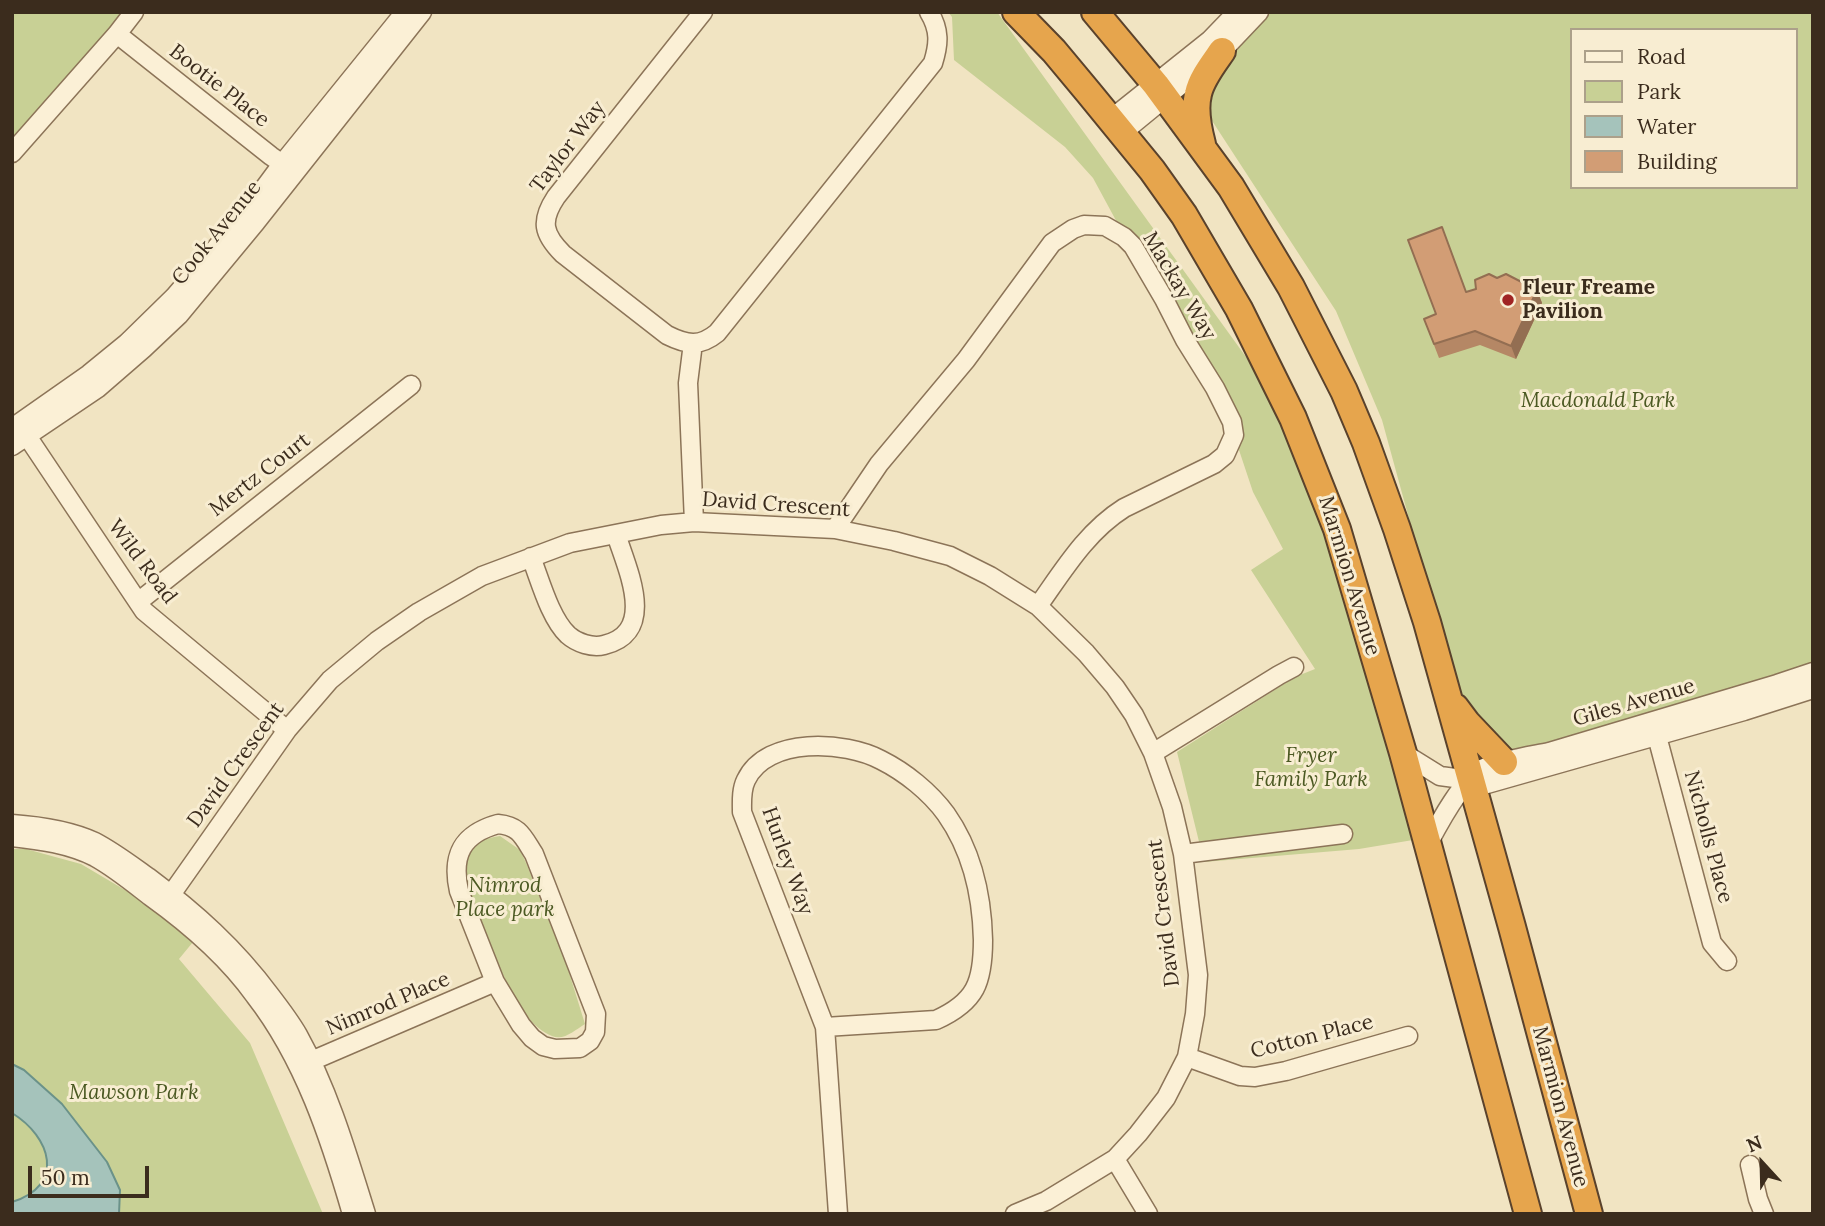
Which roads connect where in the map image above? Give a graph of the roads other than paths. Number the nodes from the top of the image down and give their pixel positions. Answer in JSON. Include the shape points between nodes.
{"nodes":[{"id":1,"x":134,"y":12,"type":"edge"},
{"id":2,"x":405,"y":12,"type":"edge"},
{"id":3,"x":422,"y":12,"type":"edge"},
{"id":4,"x":703,"y":12,"type":"edge"},
{"id":5,"x":929,"y":12,"type":"edge"},
{"id":6,"x":1016,"y":12,"type":"edge"},
{"id":7,"x":1095,"y":12,"type":"edge"},
{"id":8,"x":1237,"y":12,"type":"edge"},
{"id":9,"x":1259,"y":12,"type":"edge"},
{"id":10,"x":117,"y":34,"type":"junction"},
{"id":11,"x":1222,"y":51,"type":"junction"},
{"id":12,"x":1160,"y":91,"type":"junction"},
{"id":13,"x":1117,"y":126,"type":"junction"},
{"id":14,"x":1203,"y":148,"type":"junction"},
{"id":15,"x":12,"y":153,"type":"edge"},
{"id":16,"x":288,"y":168,"type":"junction"},
{"id":17,"x":693,"y":344,"type":"junction"},
{"id":18,"x":411,"y":385,"type":"dead end"},
{"id":19,"x":18,"y":434,"type":"edge"},
{"id":20,"x":694,"y":522,"type":"junction"},
{"id":21,"x":835,"y":529,"type":"junction"},
{"id":22,"x":616,"y":534,"type":"junction"},
{"id":23,"x":531,"y":557,"type":"junction"},
{"id":24,"x":138,"y":602,"type":"junction"},
{"id":25,"x":1038,"y":606,"type":"junction"},
{"id":26,"x":1294,"y":667,"type":"dead end"},
{"id":27,"x":1813,"y":672,"type":"edge"},
{"id":28,"x":1813,"y":689,"type":"edge"},
{"id":29,"x":1447,"y":697,"type":"junction"},
{"id":30,"x":1655,"y":728,"type":"junction"},
{"id":31,"x":287,"y":730,"type":"junction"},
{"id":32,"x":1153,"y":752,"type":"junction"},
{"id":33,"x":1403,"y":753,"type":"junction"},
{"id":34,"x":1504,"y":762,"type":"junction"},
{"id":35,"x":1470,"y":780,"type":"junction"},
{"id":36,"x":12,"y":824,"type":"edge"},
{"id":37,"x":1343,"y":834,"type":"dead end"},
{"id":38,"x":12,"y":837,"type":"edge"},
{"id":39,"x":1428,"y":844,"type":"junction"},
{"id":40,"x":1183,"y":853,"type":"junction"},
{"id":41,"x":168,"y":900,"type":"junction"},
{"id":42,"x":1727,"y":961,"type":"dead end"},
{"id":43,"x":495,"y":982,"type":"junction"},
{"id":44,"x":825,"y":1027,"type":"junction"},
{"id":45,"x":1408,"y":1036,"type":"dead end"},
{"id":46,"x":1187,"y":1057,"type":"junction"},
{"id":47,"x":305,"y":1064,"type":"junction"},
{"id":48,"x":1115,"y":1159,"type":"junction"},
{"id":49,"x":1750,"y":1165,"type":"dead end"},
{"id":50,"x":352,"y":1214,"type":"edge"},
{"id":51,"x":366,"y":1214,"type":"edge"},
{"id":52,"x":838,"y":1214,"type":"edge"},
{"id":53,"x":1016,"y":1214,"type":"edge"},
{"id":54,"x":1148,"y":1214,"type":"edge"},
{"id":55,"x":1528,"y":1214,"type":"edge"},
{"id":56,"x":1589,"y":1214,"type":"edge"},
{"id":57,"x":1764,"y":1214,"type":"edge"}],
"edges":[{"from":1,"to":10,"type":"street"},
{"from":2,"to":16,"type":"street","name":"Cook Avenue"},
{"from":3,"to":16,"type":"street","name":"Cook Avenue"},
{"from":4,"to":17,"type":"street","name":"Taylor Way","via":[[556,197],[545,222],[553,244],[563,254],[667,335]]},
{"from":5,"to":17,"type":"street","via":[[939,41],[933,63],[717,332],[707,341]]},
{"from":6,"to":13,"type":"highway","name":"Marmion Avenue"},
{"from":7,"to":12,"type":"highway","name":"Marmion Avenue"},
{"from":8,"to":12,"type":"street"},
{"from":9,"to":11,"type":"street"},
{"from":10,"to":15,"type":"street"},
{"from":10,"to":16,"type":"street","name":"Bootie Place"},
{"from":11,"to":12,"type":"street"},
{"from":11,"to":14,"type":"highway","via":[[1197,94]]},
{"from":12,"to":13,"type":"street"},
{"from":12,"to":14,"type":"highway","name":"Marmion Avenue"},
{"from":13,"to":33,"type":"highway","name":"Marmion Avenue","via":[[1213,262],[1293,418],[1337,529]]},
{"from":14,"to":29,"type":"highway","name":"Marmion Avenue","via":[[1291,288],[1343,390],[1397,529]]},
{"from":16,"to":19,"type":"street","name":"Cook Avenue","via":[[152,321]]},
{"from":17,"to":20,"type":"street","via":[[688,383]]},
{"from":18,"to":24,"type":"street","name":"Mertz Court"},
{"from":19,"to":24,"type":"street","name":"Wild Road"},
{"from":20,"to":21,"type":"street","name":"David Crescent"},
{"from":20,"to":22,"type":"street","name":"David Crescent"},
{"from":21,"to":25,"type":"street","name":"David Crescent","via":[[950,556]]},
{"from":21,"to":25,"type":"street","name":"Mackay Way","via":[[879,464],[966,360],[1052,243],[1084,225],[1105,226],[1133,246],[1226,408],[1234,435],[1225,455],[1214,464],[1111,517],[1087,539]]},
{"from":22,"to":23,"type":"street","name":"David Crescent"},
{"from":22,"to":23,"type":"street","via":[[636,610],[633,624],[614,643],[599,647],[569,636]]},
{"from":23,"to":31,"type":"street","name":"David Crescent","via":[[482,576],[377,641],[330,680]]},
{"from":24,"to":31,"type":"street","name":"Wild Road"},
{"from":25,"to":32,"type":"street","name":"David Crescent","via":[[1115,687]]},
{"from":26,"to":32,"type":"street"},
{"from":27,"to":30,"type":"street","name":"Giles Avenue"},
{"from":28,"to":30,"type":"street","name":"Giles Avenue"},
{"from":29,"to":34,"type":"highway"},
{"from":29,"to":35,"type":"highway","name":"Marmion Avenue"},
{"from":30,"to":34,"type":"street","name":"Giles Avenue"},
{"from":30,"to":35,"type":"street","name":"Giles Avenue","via":[[1487,784]]},
{"from":30,"to":42,"type":"street","name":"Nicholls Place","via":[[1713,943]]},
{"from":31,"to":41,"type":"street","name":"David Crescent"},
{"from":32,"to":40,"type":"street","name":"David Crescent"},
{"from":33,"to":35,"type":"street","name":"Giles Avenue","via":[[1440,776]]},
{"from":33,"to":39,"type":"highway","name":"Marmion Avenue"},
{"from":34,"to":35,"type":"street","name":"Giles Avenue","via":[[1483,769]]},
{"from":35,"to":39,"type":"street","name":"Giles Avenue"},
{"from":35,"to":56,"type":"highway","name":"Marmion Avenue"},
{"from":36,"to":41,"type":"street","via":[[71,833],[94,842],[125,860]]},
{"from":37,"to":40,"type":"street"},
{"from":38,"to":41,"type":"street","via":[[64,846],[96,858]]},
{"from":39,"to":55,"type":"highway","name":"Marmion Avenue"},
{"from":40,"to":46,"type":"street","name":"David Crescent","via":[[1198,975]]},
{"from":41,"to":47,"type":"street","via":[[240,977]]},
{"from":43,"to":43,"type":"street","via":[[521,1025],[543,1046],[580,1048],[590,1041],[596,1014],[534,854],[521,833],[498,824],[483,828],[462,845],[456,876]]},
{"from":43,"to":47,"type":"street","name":"Nimrod Place"},
{"from":44,"to":44,"type":"street","name":"Hurley Way","via":[[936,1020],[952,1013],[975,990],[981,975],[982,926],[971,861],[945,812],[880,759],[815,745],[784,750],[756,767],[746,781],[742,812]]},
{"from":44,"to":52,"type":"street","name":"Hurley Way"},
{"from":45,"to":46,"type":"street","name":"Cotton Place","via":[[1255,1077]]},
{"from":46,"to":48,"type":"street","name":"David Crescent","via":[[1166,1098]]},
{"from":47,"to":50,"type":"street"},
{"from":47,"to":51,"type":"street","via":[[339,1129]]},
{"from":48,"to":53,"type":"street","name":"David Crescent"},
{"from":48,"to":54,"type":"street"},
{"from":49,"to":57,"type":"street"}]}
